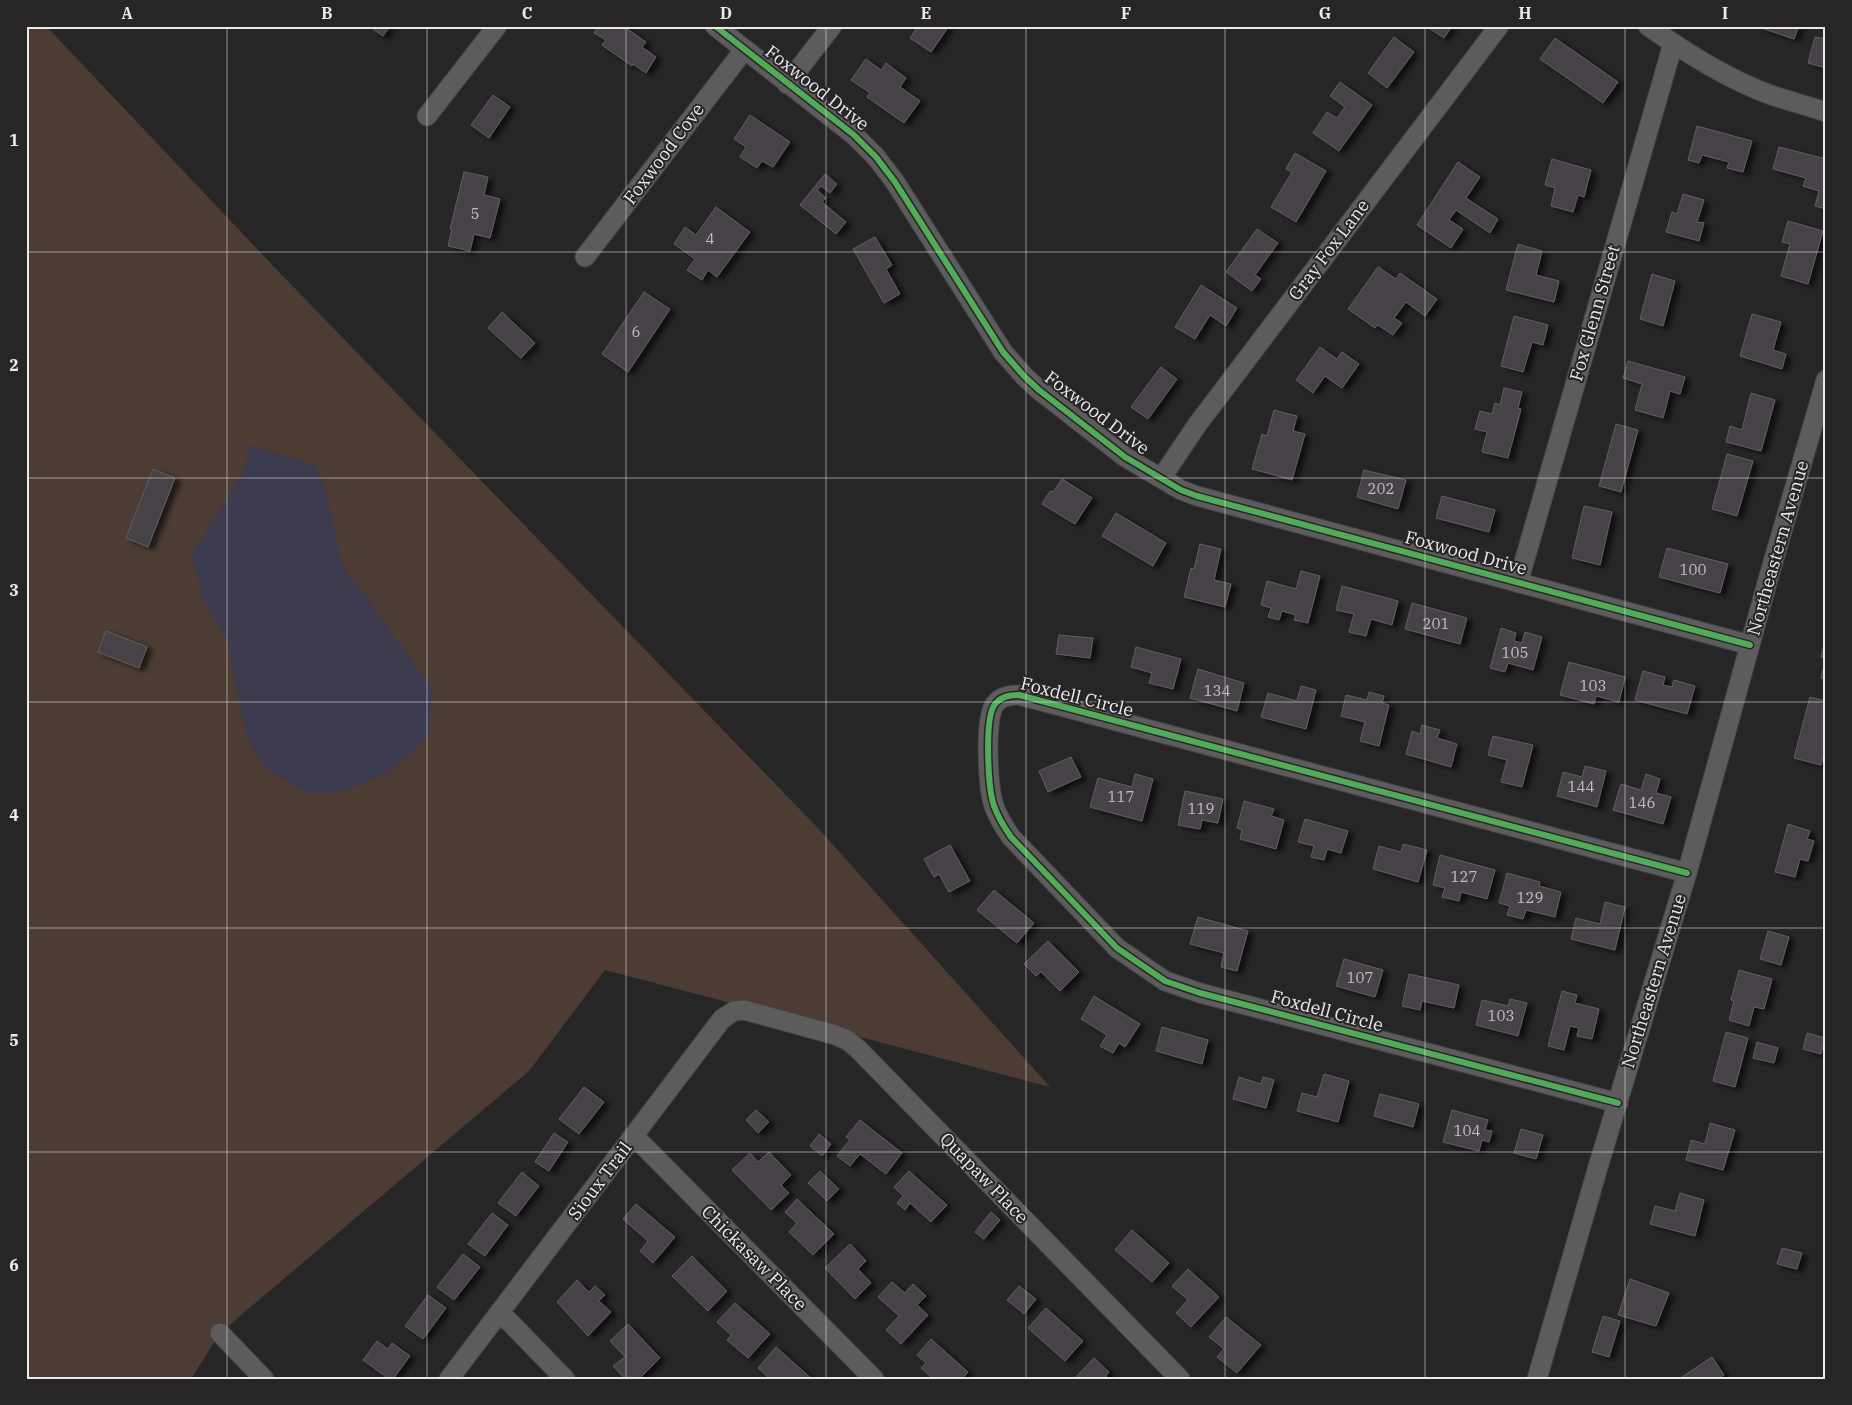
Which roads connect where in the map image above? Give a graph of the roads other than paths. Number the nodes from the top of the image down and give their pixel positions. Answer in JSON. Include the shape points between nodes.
{"nodes":[{"id":1,"x":497,"y":26,"type":"edge"},
{"id":2,"x":715,"y":26,"type":"edge"},
{"id":3,"x":832,"y":26,"type":"edge"},
{"id":4,"x":1499,"y":26,"type":"edge"},
{"id":5,"x":1648,"y":26,"type":"edge"},
{"id":6,"x":1673,"y":44,"type":"junction"},
{"id":7,"x":744,"y":50,"type":"junction"},
{"id":8,"x":787,"y":84,"type":"junction"},
{"id":9,"x":1826,"y":112,"type":"edge"},
{"id":10,"x":427,"y":116,"type":"dead end"},
{"id":11,"x":585,"y":257,"type":"dead end"},
{"id":12,"x":1826,"y":380,"type":"edge"},
{"id":13,"x":1162,"y":477,"type":"junction"},
{"id":14,"x":1518,"y":583,"type":"junction"},
{"id":15,"x":1750,"y":645,"type":"junction"},
{"id":16,"x":1687,"y":873,"type":"junction"},
{"id":17,"x":764,"y":1016,"type":"joint"},
{"id":18,"x":1618,"y":1103,"type":"junction"},
{"id":19,"x":634,"y":1136,"type":"junction"},
{"id":20,"x":500,"y":1312,"type":"junction"},
{"id":21,"x":220,"y":1334,"type":"dead end"},
{"id":22,"x":264,"y":1379,"type":"edge"},
{"id":23,"x":449,"y":1379,"type":"edge"},
{"id":24,"x":565,"y":1379,"type":"edge"},
{"id":25,"x":874,"y":1379,"type":"edge"},
{"id":26,"x":1180,"y":1379,"type":"edge"},
{"id":27,"x":1537,"y":1379,"type":"edge"}],
"edges":[{"from":1,"to":10,"type":"street"},
{"from":2,"to":7,"type":"street","name":"Foxwood Drive"},
{"from":3,"to":8,"type":"street"},
{"from":4,"to":13,"type":"street","name":"Gray Fox Lane","via":[[1197,425]]},
{"from":5,"to":6,"type":"street"},
{"from":6,"to":9,"type":"street","via":[[1730,77]]},
{"from":6,"to":14,"type":"street","name":"Fox Glenn Street"},
{"from":7,"to":8,"type":"street","name":"Foxwood Drive"},
{"from":7,"to":11,"type":"street","name":"Foxwood Cove"},
{"from":8,"to":13,"type":"street","name":"Foxwood Drive","via":[[854,135],[876,157],[1003,352],[1024,376],[1125,457]]},
{"from":12,"to":15,"type":"street","name":"Northeastern Avenue"},
{"from":13,"to":14,"type":"street","name":"Foxwood Drive","via":[[1197,496]]},
{"from":14,"to":15,"type":"street","name":"Foxwood Drive"},
{"from":15,"to":16,"type":"street","name":"Northeastern Avenue"},
{"from":16,"to":18,"type":"street","name":"Northeastern Avenue"},
{"from":16,"to":18,"type":"street","name":"Foxdell Circle","via":[[1019,695],[1000,699],[990,713],[988,758],[991,793],[994,806],[1011,837],[1117,948],[1165,981]]},
{"from":17,"to":19,"type":"street","name":"Sioux Trail","via":[[744,1010],[727,1014]]},
{"from":17,"to":26,"type":"street","name":"Quapaw Place","via":[[835,1035],[858,1049]]},
{"from":18,"to":27,"type":"street","name":"Northeastern Avenue"},
{"from":19,"to":20,"type":"street","name":"Sioux Trail"},
{"from":19,"to":25,"type":"street","name":"Chickasaw Place"},
{"from":20,"to":23,"type":"street","name":"Sioux Trail"},
{"from":20,"to":24,"type":"street"},
{"from":21,"to":22,"type":"street"}]}
